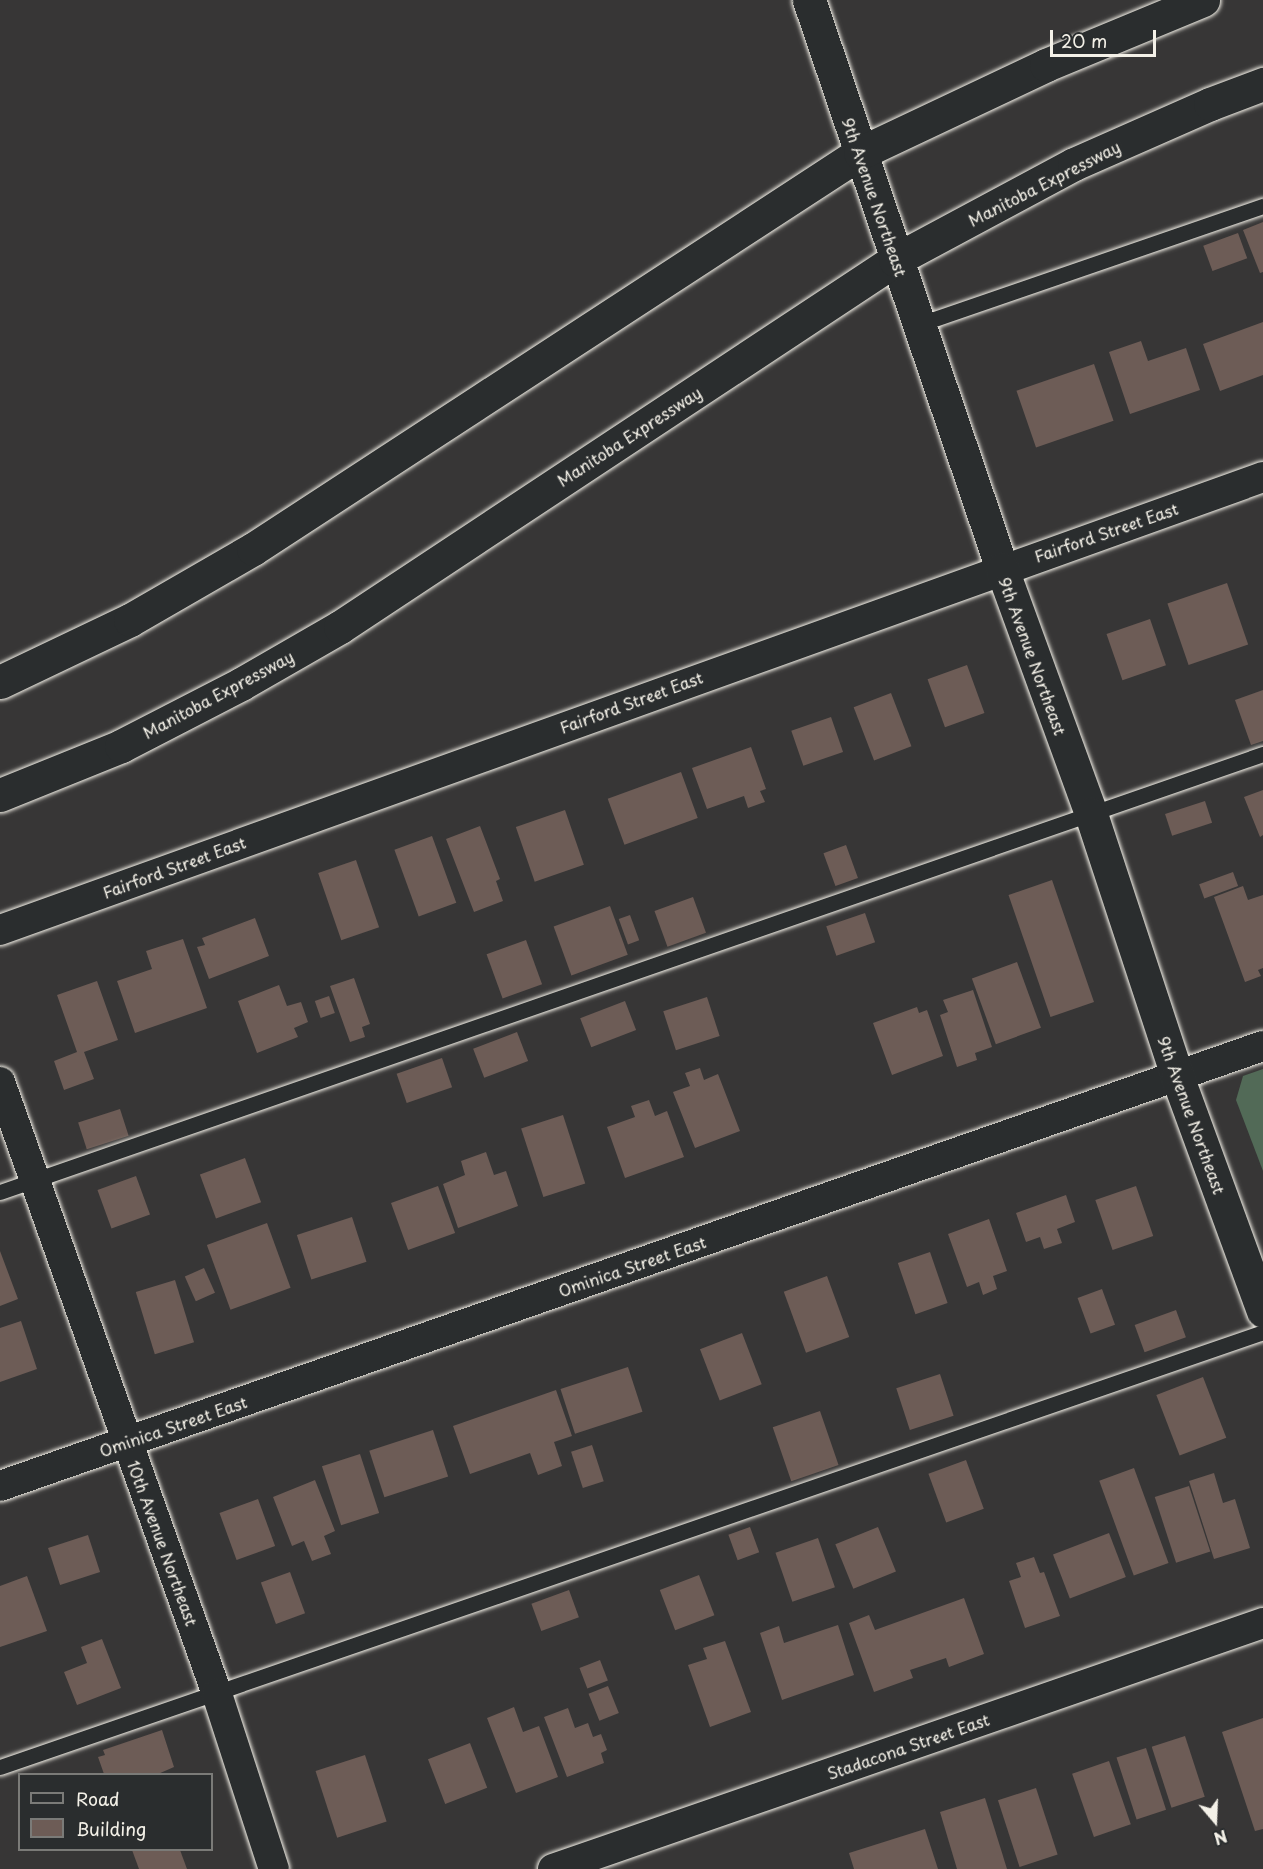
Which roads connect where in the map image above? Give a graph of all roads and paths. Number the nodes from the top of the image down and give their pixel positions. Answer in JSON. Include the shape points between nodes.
{"nodes":[{"id":1,"x":809,"y":0,"type":"edge"},
{"id":2,"x":1203,"y":0,"type":"edge"},
{"id":3,"x":1263,"y":84,"type":"edge"},
{"id":4,"x":860,"y":153,"type":"junction"},
{"id":5,"x":1263,"y":206,"type":"edge"},
{"id":6,"x":895,"y":260,"type":"junction"},
{"id":7,"x":920,"y":324,"type":"junction"},
{"id":8,"x":1263,"y":477,"type":"edge"},
{"id":9,"x":1002,"y":569,"type":"junction"},
{"id":10,"x":0,"y":682,"type":"edge"},
{"id":11,"x":1263,"y":754,"type":"edge"},
{"id":12,"x":0,"y":795,"type":"edge"},
{"id":13,"x":1091,"y":814,"type":"junction"},
{"id":14,"x":0,"y":930,"type":"edge"},
{"id":15,"x":1263,"y":1046,"type":"edge"},
{"id":16,"x":1177,"y":1076,"type":"junction"},
{"id":17,"x":0,"y":1082,"type":"edge"},
{"id":18,"x":33,"y":1181,"type":"junction"},
{"id":19,"x":0,"y":1192,"type":"edge"},
{"id":20,"x":1263,"y":1311,"type":"edge"},
{"id":21,"x":1263,"y":1332,"type":"edge"},
{"id":22,"x":127,"y":1442,"type":"junction"},
{"id":23,"x":0,"y":1486,"type":"edge"},
{"id":24,"x":1263,"y":1623,"type":"edge"},
{"id":25,"x":217,"y":1694,"type":"junction"},
{"id":26,"x":0,"y":1767,"type":"edge"},
{"id":27,"x":274,"y":1869,"type":"edge"},
{"id":28,"x":553,"y":1869,"type":"edge"}],
"edges":[{"from":1,"to":4,"type":"main road","name":"9th Avenue Northeast"},
{"from":2,"to":4,"type":"main road","via":[[1046,66]]},
{"from":3,"to":6,"type":"main road","name":"Manitoba Expressway","via":[[1074,164]]},
{"from":4,"to":6,"type":"main road","name":"9th Avenue Northeast"},
{"from":4,"to":10,"type":"main road","via":[[253,549],[130,620]]},
{"from":5,"to":7,"type":"lane"},
{"from":6,"to":7,"type":"main road","name":"9th Avenue Northeast"},
{"from":6,"to":12,"type":"main road","name":"Manitoba Expressway","via":[[340,627],[121,746]]},
{"from":7,"to":9,"type":"main road","name":"9th Avenue Northeast"},
{"from":8,"to":9,"type":"street","name":"Fairford Street East"},
{"from":9,"to":13,"type":"main road","name":"9th Avenue Northeast"},
{"from":9,"to":14,"type":"street","name":"Fairford Street East"},
{"from":11,"to":13,"type":"lane"},
{"from":13,"to":16,"type":"main road","name":"9th Avenue Northeast"},
{"from":13,"to":18,"type":"lane"},
{"from":15,"to":16,"type":"street","name":"Ominica Street East"},
{"from":16,"to":20,"type":"main road","name":"9th Avenue Northeast"},
{"from":16,"to":22,"type":"street","name":"Ominica Street East"},
{"from":17,"to":18,"type":"street","name":"10th Avenue Northeast"},
{"from":18,"to":19,"type":"lane"},
{"from":18,"to":22,"type":"street","name":"10th Avenue Northeast"},
{"from":21,"to":25,"type":"lane"},
{"from":22,"to":23,"type":"street","name":"Ominica Street East"},
{"from":22,"to":25,"type":"street","name":"10th Avenue Northeast"},
{"from":24,"to":28,"type":"street","name":"Stadacona Street East"},
{"from":25,"to":26,"type":"lane"},
{"from":25,"to":27,"type":"street","name":"10th Avenue Northeast"}]}
